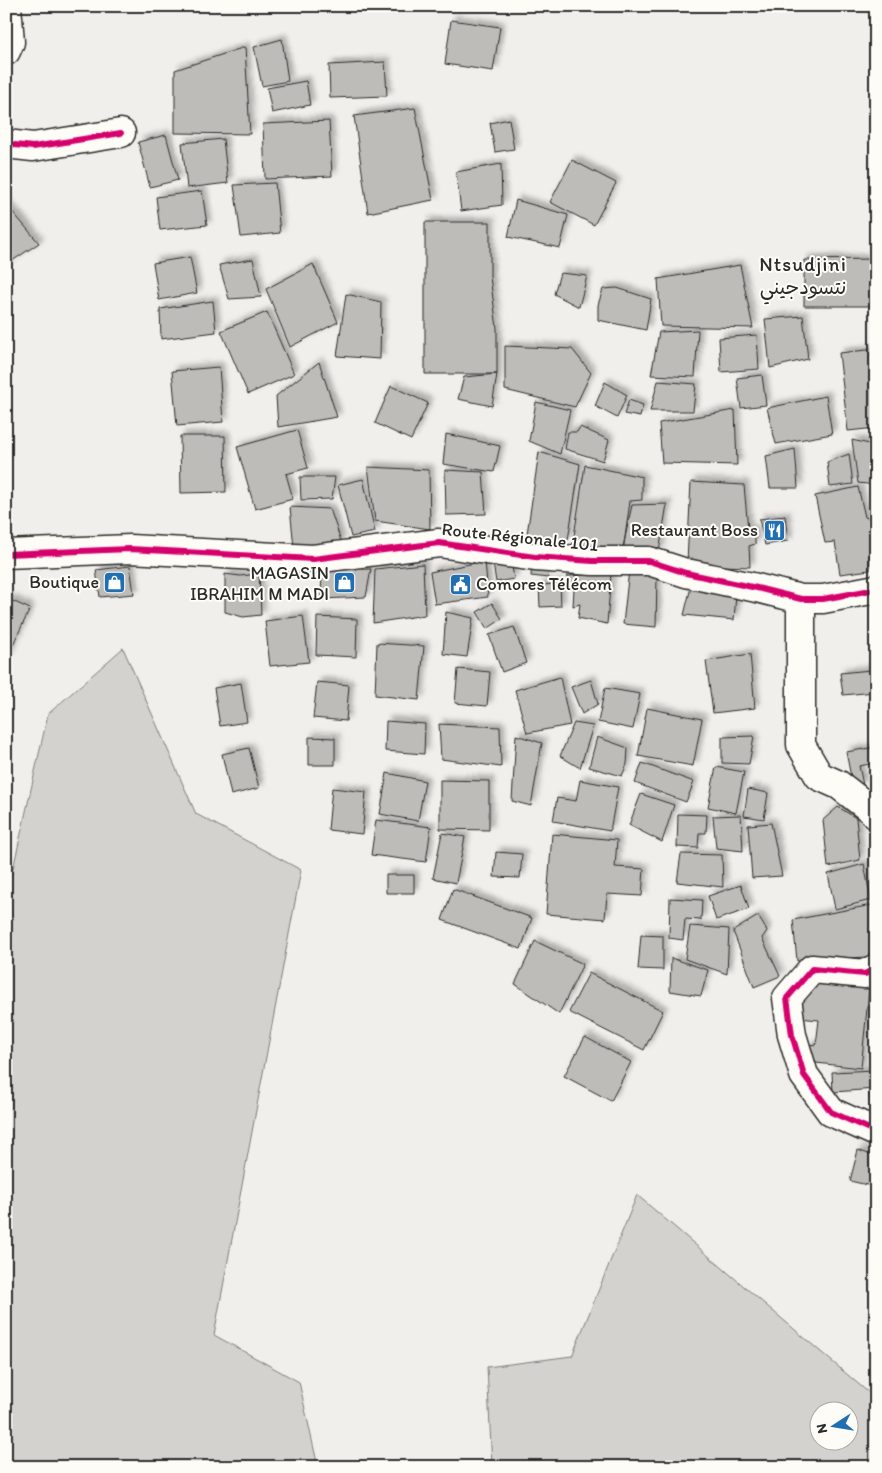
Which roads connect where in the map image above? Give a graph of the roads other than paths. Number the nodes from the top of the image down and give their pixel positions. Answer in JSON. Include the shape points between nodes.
{"nodes":[{"id":1,"x":7,"y":6,"type":"edge"},
{"id":2,"x":6,"y":51,"type":"edge"},
{"id":3,"x":121,"y":133,"type":"dead end"},
{"id":4,"x":6,"y":144,"type":"edge"},
{"id":5,"x":6,"y":554,"type":"edge"},
{"id":6,"x":876,"y":589,"type":"edge"},
{"id":7,"x":802,"y":600,"type":"junction"},
{"id":8,"x":876,"y":815,"type":"edge"},
{"id":9,"x":876,"y":968,"type":"edge"},
{"id":10,"x":876,"y":1132,"type":"edge"}],
"edges":[{"from":1,"to":2,"type":"street","via":[[10,42]]},
{"from":3,"to":4,"type":"street","via":[[33,147]]},
{"from":5,"to":7,"type":"street","name":"Route Régionale 101","via":[[130,549],[313,559],[439,543],[536,557],[648,561]]},
{"from":6,"to":7,"type":"street","name":"Route Régionale 101"},
{"from":7,"to":8,"type":"street","via":[[801,745],[819,776],[839,786]]},
{"from":9,"to":10,"type":"street","via":[[864,974],[812,969],[787,998],[792,1035],[804,1075],[831,1112]]}]}
